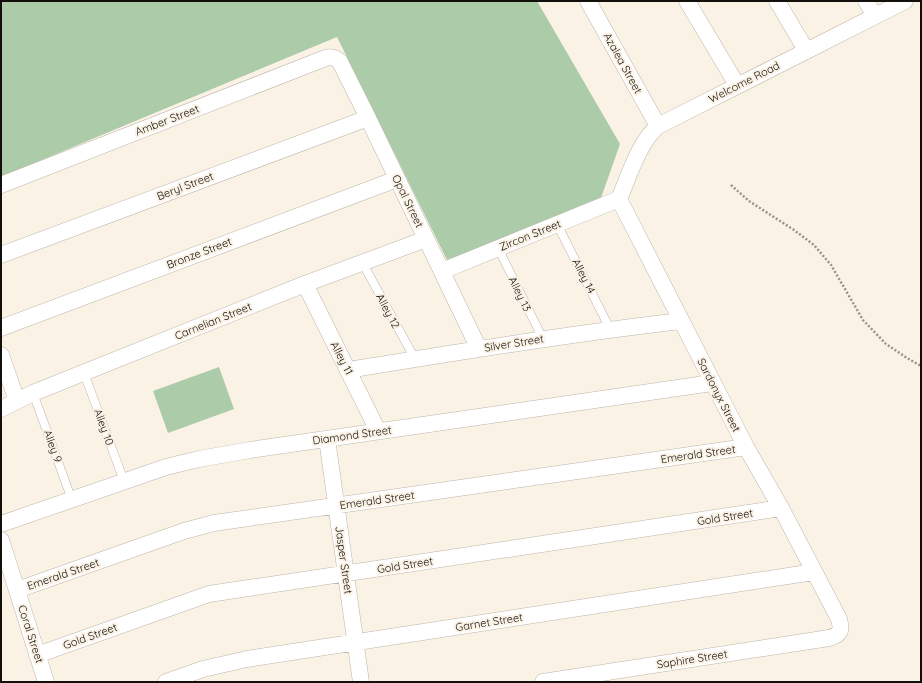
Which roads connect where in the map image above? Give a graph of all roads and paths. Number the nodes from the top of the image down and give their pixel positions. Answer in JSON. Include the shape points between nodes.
{"nodes":[{"id":1,"x":588,"y":1,"type":"edge"},
{"id":2,"x":687,"y":1,"type":"edge"},
{"id":3,"x":777,"y":1,"type":"edge"},
{"id":4,"x":866,"y":1,"type":"edge"},
{"id":5,"x":905,"y":1,"type":"edge"},
{"id":6,"x":875,"y":16,"type":"junction"},
{"id":7,"x":806,"y":50,"type":"junction"},
{"id":8,"x":333,"y":57,"type":"joint"},
{"id":9,"x":737,"y":85,"type":"junction"},
{"id":10,"x":368,"y":118,"type":"junction"},
{"id":11,"x":658,"y":126,"type":"junction"},
{"id":12,"x":397,"y":179,"type":"junction"},
{"id":13,"x":1,"y":185,"type":"edge"},
{"id":14,"x":731,"y":185,"type":"dead end"},
{"id":15,"x":619,"y":199,"type":"junction"},
{"id":16,"x":557,"y":224,"type":"junction"},
{"id":17,"x":426,"y":239,"type":"junction"},
{"id":18,"x":498,"y":248,"type":"junction"},
{"id":19,"x":1,"y":255,"type":"edge"},
{"id":20,"x":362,"y":262,"type":"junction"},
{"id":21,"x":442,"y":271,"type":"junction"},
{"id":22,"x":305,"y":284,"type":"junction"},
{"id":23,"x":681,"y":321,"type":"junction"},
{"id":24,"x":1,"y":328,"type":"edge"},
{"id":25,"x":610,"y":329,"type":"junction"},
{"id":26,"x":543,"y":339,"type":"junction"},
{"id":27,"x":479,"y":349,"type":"junction"},
{"id":28,"x":415,"y":359,"type":"junction"},
{"id":29,"x":2,"y":361,"type":"edge"},
{"id":30,"x":921,"y":366,"type":"edge"},
{"id":31,"x":348,"y":370,"type":"junction"},
{"id":32,"x":84,"y":373,"type":"junction"},
{"id":33,"x":712,"y":383,"type":"junction"},
{"id":34,"x":33,"y":393,"type":"junction"},
{"id":35,"x":17,"y":401,"type":"junction"},
{"id":36,"x":1,"y":409,"type":"edge"},
{"id":37,"x":378,"y":431,"type":"junction"},
{"id":38,"x":328,"y":439,"type":"junction"},
{"id":39,"x":746,"y":447,"type":"junction"},
{"id":40,"x":124,"y":481,"type":"junction"},
{"id":41,"x":72,"y":500,"type":"junction"},
{"id":42,"x":337,"y":506,"type":"junction"},
{"id":43,"x":780,"y":508,"type":"junction"},
{"id":44,"x":1,"y":524,"type":"edge"},
{"id":45,"x":1,"y":540,"type":"edge"},
{"id":46,"x":814,"y":572,"type":"junction"},
{"id":47,"x":346,"y":574,"type":"junction"},
{"id":48,"x":17,"y":590,"type":"junction"},
{"id":49,"x":840,"y":633,"type":"joint"},
{"id":50,"x":355,"y":643,"type":"junction"},
{"id":51,"x":37,"y":655,"type":"junction"},
{"id":52,"x":46,"y":682,"type":"edge"},
{"id":53,"x":166,"y":682,"type":"edge"},
{"id":54,"x":360,"y":682,"type":"edge"},
{"id":55,"x":543,"y":682,"type":"edge"}],
"edges":[{"from":1,"to":11,"type":"street","name":"Azalea Street"},
{"from":2,"to":9,"type":"street"},
{"from":3,"to":7,"type":"street"},
{"from":4,"to":6,"type":"street"},
{"from":5,"to":6,"type":"street","name":"Welcome Road"},
{"from":6,"to":7,"type":"street","name":"Welcome Road"},
{"from":7,"to":9,"type":"street","name":"Welcome Road"},
{"from":8,"to":10,"type":"street","name":"Opal Street","via":[[340,62]]},
{"from":8,"to":13,"type":"street","name":"Amber Street"},
{"from":9,"to":11,"type":"street","name":"Welcome Road"},
{"from":10,"to":12,"type":"street","name":"Opal Street"},
{"from":10,"to":19,"type":"street","name":"Beryl Street"},
{"from":11,"to":15,"type":"street","name":"Welcome Road","via":[[650,132],[644,142]]},
{"from":12,"to":17,"type":"street","name":"Opal Street"},
{"from":12,"to":24,"type":"street","name":"Bronze Street"},
{"from":14,"to":30,"type":"path","via":[[749,201],[814,245],[831,266],[863,320],[886,344]]},
{"from":15,"to":16,"type":"street","name":"Zircon Street"},
{"from":15,"to":23,"type":"street","name":"Sardonyx Street"},
{"from":16,"to":18,"type":"street","name":"Zircon Street"},
{"from":16,"to":25,"type":"lane","name":"Alley 14"},
{"from":17,"to":20,"type":"street","name":"Carnelian Street"},
{"from":17,"to":21,"type":"street","name":"Opal Street"},
{"from":18,"to":21,"type":"street","name":"Zircon Street"},
{"from":18,"to":26,"type":"lane","name":"Alley 13"},
{"from":20,"to":22,"type":"street","name":"Carnelian Street"},
{"from":20,"to":28,"type":"lane","name":"Alley 12"},
{"from":21,"to":27,"type":"street","name":"Opal Street"},
{"from":22,"to":31,"type":"street","name":"Alley 11"},
{"from":22,"to":32,"type":"street","name":"Carnelian Street"},
{"from":23,"to":25,"type":"street","name":"Silver Street"},
{"from":23,"to":33,"type":"street","name":"Sardonyx Street"},
{"from":25,"to":26,"type":"street","name":"Silver Street"},
{"from":26,"to":27,"type":"street","name":"Silver Street"},
{"from":27,"to":28,"type":"street","name":"Silver Street"},
{"from":28,"to":31,"type":"street","name":"Silver Street"},
{"from":29,"to":35,"type":"street"},
{"from":31,"to":37,"type":"street","name":"Alley 11"},
{"from":32,"to":34,"type":"street","name":"Carnelian Street"},
{"from":32,"to":40,"type":"lane","name":"Alley 10"},
{"from":33,"to":37,"type":"street","name":"Diamond Street"},
{"from":33,"to":39,"type":"street","name":"Sardonyx Street"},
{"from":34,"to":35,"type":"street","name":"Carnelian Street"},
{"from":34,"to":41,"type":"lane","name":"Alley 9"},
{"from":35,"to":36,"type":"street","name":"Carnelian Street"},
{"from":37,"to":38,"type":"street","name":"Diamond Street"},
{"from":38,"to":40,"type":"street","name":"Diamond Street","via":[[199,459]]},
{"from":38,"to":42,"type":"street","name":"Jasper Street"},
{"from":39,"to":42,"type":"street","name":"Emerald Street"},
{"from":39,"to":43,"type":"street","name":"Sardonyx Street"},
{"from":40,"to":41,"type":"street","name":"Diamond Street"},
{"from":41,"to":44,"type":"street","name":"Diamond Street"},
{"from":42,"to":47,"type":"street","name":"Jasper Street"},
{"from":42,"to":48,"type":"street","name":"Emerald Street","via":[[233,520],[184,531]]},
{"from":43,"to":46,"type":"street","name":"Sardonyx Street"},
{"from":43,"to":47,"type":"street","name":"Gold Street"},
{"from":45,"to":48,"type":"street","name":"Coral Street"},
{"from":46,"to":49,"type":"street","name":"Sardonyx Street","via":[[839,619]]},
{"from":46,"to":50,"type":"street","name":"Garnet Street"},
{"from":47,"to":50,"type":"street","name":"Jasper Street"},
{"from":47,"to":51,"type":"street","name":"Gold Street","via":[[209,594]]},
{"from":48,"to":51,"type":"street","name":"Coral Street"},
{"from":49,"to":55,"type":"street","name":"Saphire Street","via":[[830,638]]},
{"from":50,"to":53,"type":"street","name":"Garnet Street","via":[[246,659]]},
{"from":50,"to":54,"type":"street","name":"Jasper Street"},
{"from":51,"to":52,"type":"street","name":"Coral Street"}]}
